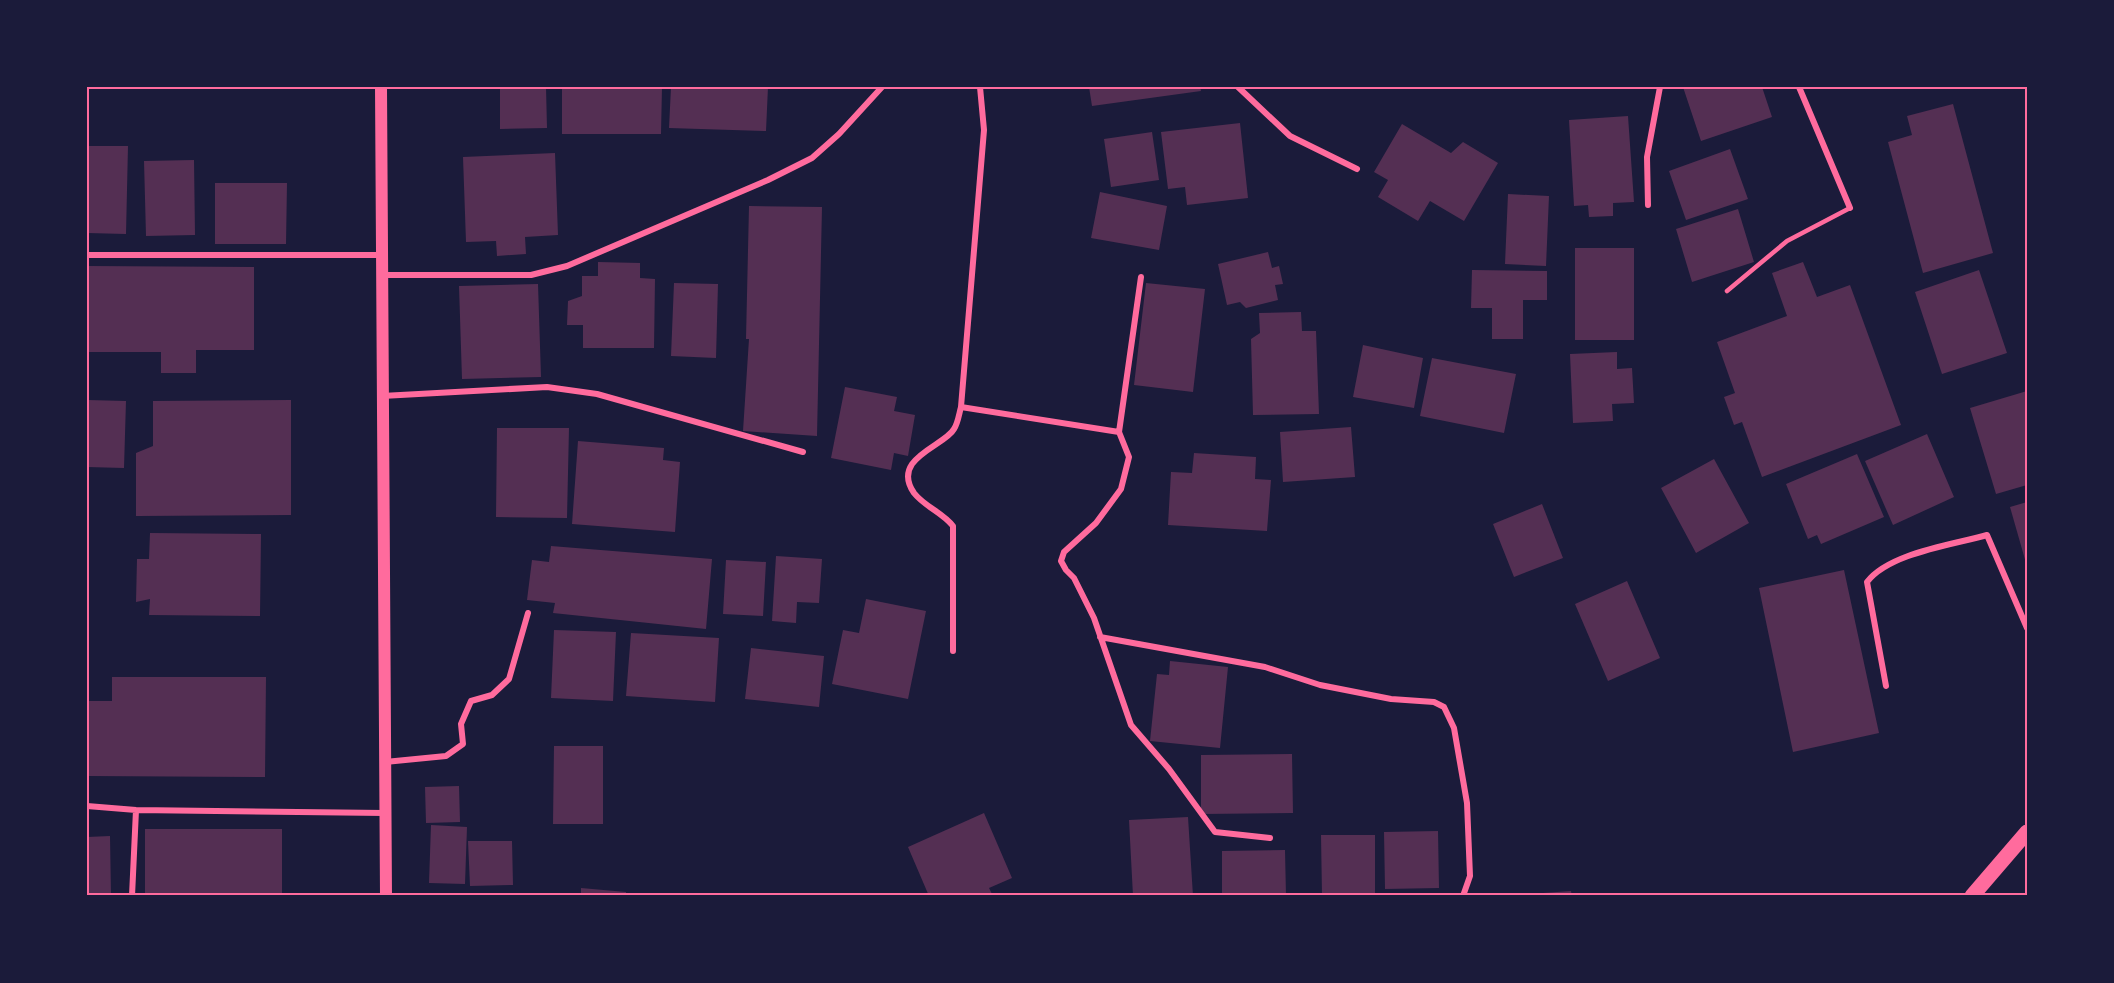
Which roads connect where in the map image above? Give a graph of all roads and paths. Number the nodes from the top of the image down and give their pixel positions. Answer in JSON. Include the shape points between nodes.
{"nodes":[{"id":1,"x":381,"y":87,"type":"edge"},
{"id":2,"x":882,"y":87,"type":"edge"},
{"id":3,"x":980,"y":87,"type":"edge"},
{"id":4,"x":1238,"y":87,"type":"edge"},
{"id":5,"x":1660,"y":87,"type":"edge"},
{"id":6,"x":1799,"y":87,"type":"edge"},
{"id":7,"x":1357,"y":169,"type":"dead end"},
{"id":8,"x":1648,"y":205,"type":"dead end"},
{"id":9,"x":1850,"y":208,"type":"joint"},
{"id":10,"x":87,"y":255,"type":"edge"},
{"id":11,"x":383,"y":255,"type":"junction"},
{"id":12,"x":383,"y":275,"type":"junction"},
{"id":13,"x":1141,"y":278,"type":"dead end"},
{"id":14,"x":1727,"y":291,"type":"dead end"},
{"id":15,"x":382,"y":396,"type":"junction"},
{"id":16,"x":961,"y":407,"type":"junction"},
{"id":17,"x":1119,"y":432,"type":"junction"},
{"id":18,"x":803,"y":452,"type":"dead end"},
{"id":19,"x":528,"y":613,"type":"dead end"},
{"id":20,"x":2027,"y":628,"type":"edge"},
{"id":21,"x":1100,"y":637,"type":"junction"},
{"id":22,"x":953,"y":651,"type":"dead end"},
{"id":23,"x":1886,"y":686,"type":"dead end"},
{"id":24,"x":385,"y":762,"type":"junction"},
{"id":25,"x":87,"y":806,"type":"edge"},
{"id":26,"x":136,"y":810,"type":"junction"},
{"id":27,"x":385,"y":813,"type":"junction"},
{"id":28,"x":2027,"y":832,"type":"edge"},
{"id":29,"x":1269,"y":838,"type":"dead end"},
{"id":30,"x":132,"y":896,"type":"edge"},
{"id":31,"x":386,"y":896,"type":"edge"},
{"id":32,"x":1463,"y":896,"type":"edge"},
{"id":33,"x":1972,"y":896,"type":"edge"}],
"edges":[{"from":1,"to":11,"type":"main road"},
{"from":2,"to":12,"type":"street","via":[[812,158],[567,266],[531,274]]},
{"from":3,"to":16,"type":"street","via":[[984,130]]},
{"from":4,"to":7,"type":"street","via":[[1290,135]]},
{"from":5,"to":8,"type":"street","via":[[1647,157]]},
{"from":6,"to":9,"type":"street"},
{"from":9,"to":14,"type":"lane","via":[[1787,241]]},
{"from":10,"to":11,"type":"street"},
{"from":11,"to":12,"type":"main road"},
{"from":12,"to":15,"type":"main road"},
{"from":13,"to":17,"type":"street"},
{"from":15,"to":18,"type":"street","via":[[547,387],[597,394]]},
{"from":15,"to":24,"type":"main road"},
{"from":16,"to":17,"type":"street"},
{"from":16,"to":22,"type":"street","via":[[954,431],[915,460],[909,478],[921,501],[953,526]]},
{"from":17,"to":21,"type":"street","via":[[1129,457],[1120,489],[1096,523],[1064,552],[1061,561],[1079,588]]},
{"from":19,"to":24,"type":"street","via":[[509,679],[492,694],[471,701],[461,724],[463,744],[446,756]]},
{"from":20,"to":23,"type":"street","via":[[1987,535],[1906,557],[1874,573],[1867,582]]},
{"from":21,"to":29,"type":"street","via":[[1131,725],[1169,769],[1210,827],[1222,834]]},
{"from":21,"to":32,"type":"street","via":[[1265,667],[1320,685],[1391,699],[1434,702],[1444,707],[1454,728],[1467,803],[1470,876]]},
{"from":24,"to":27,"type":"main road"},
{"from":25,"to":26,"type":"street"},
{"from":26,"to":27,"type":"street"},
{"from":26,"to":30,"type":"street"},
{"from":27,"to":31,"type":"main road"},
{"from":28,"to":33,"type":"main road"}]}
